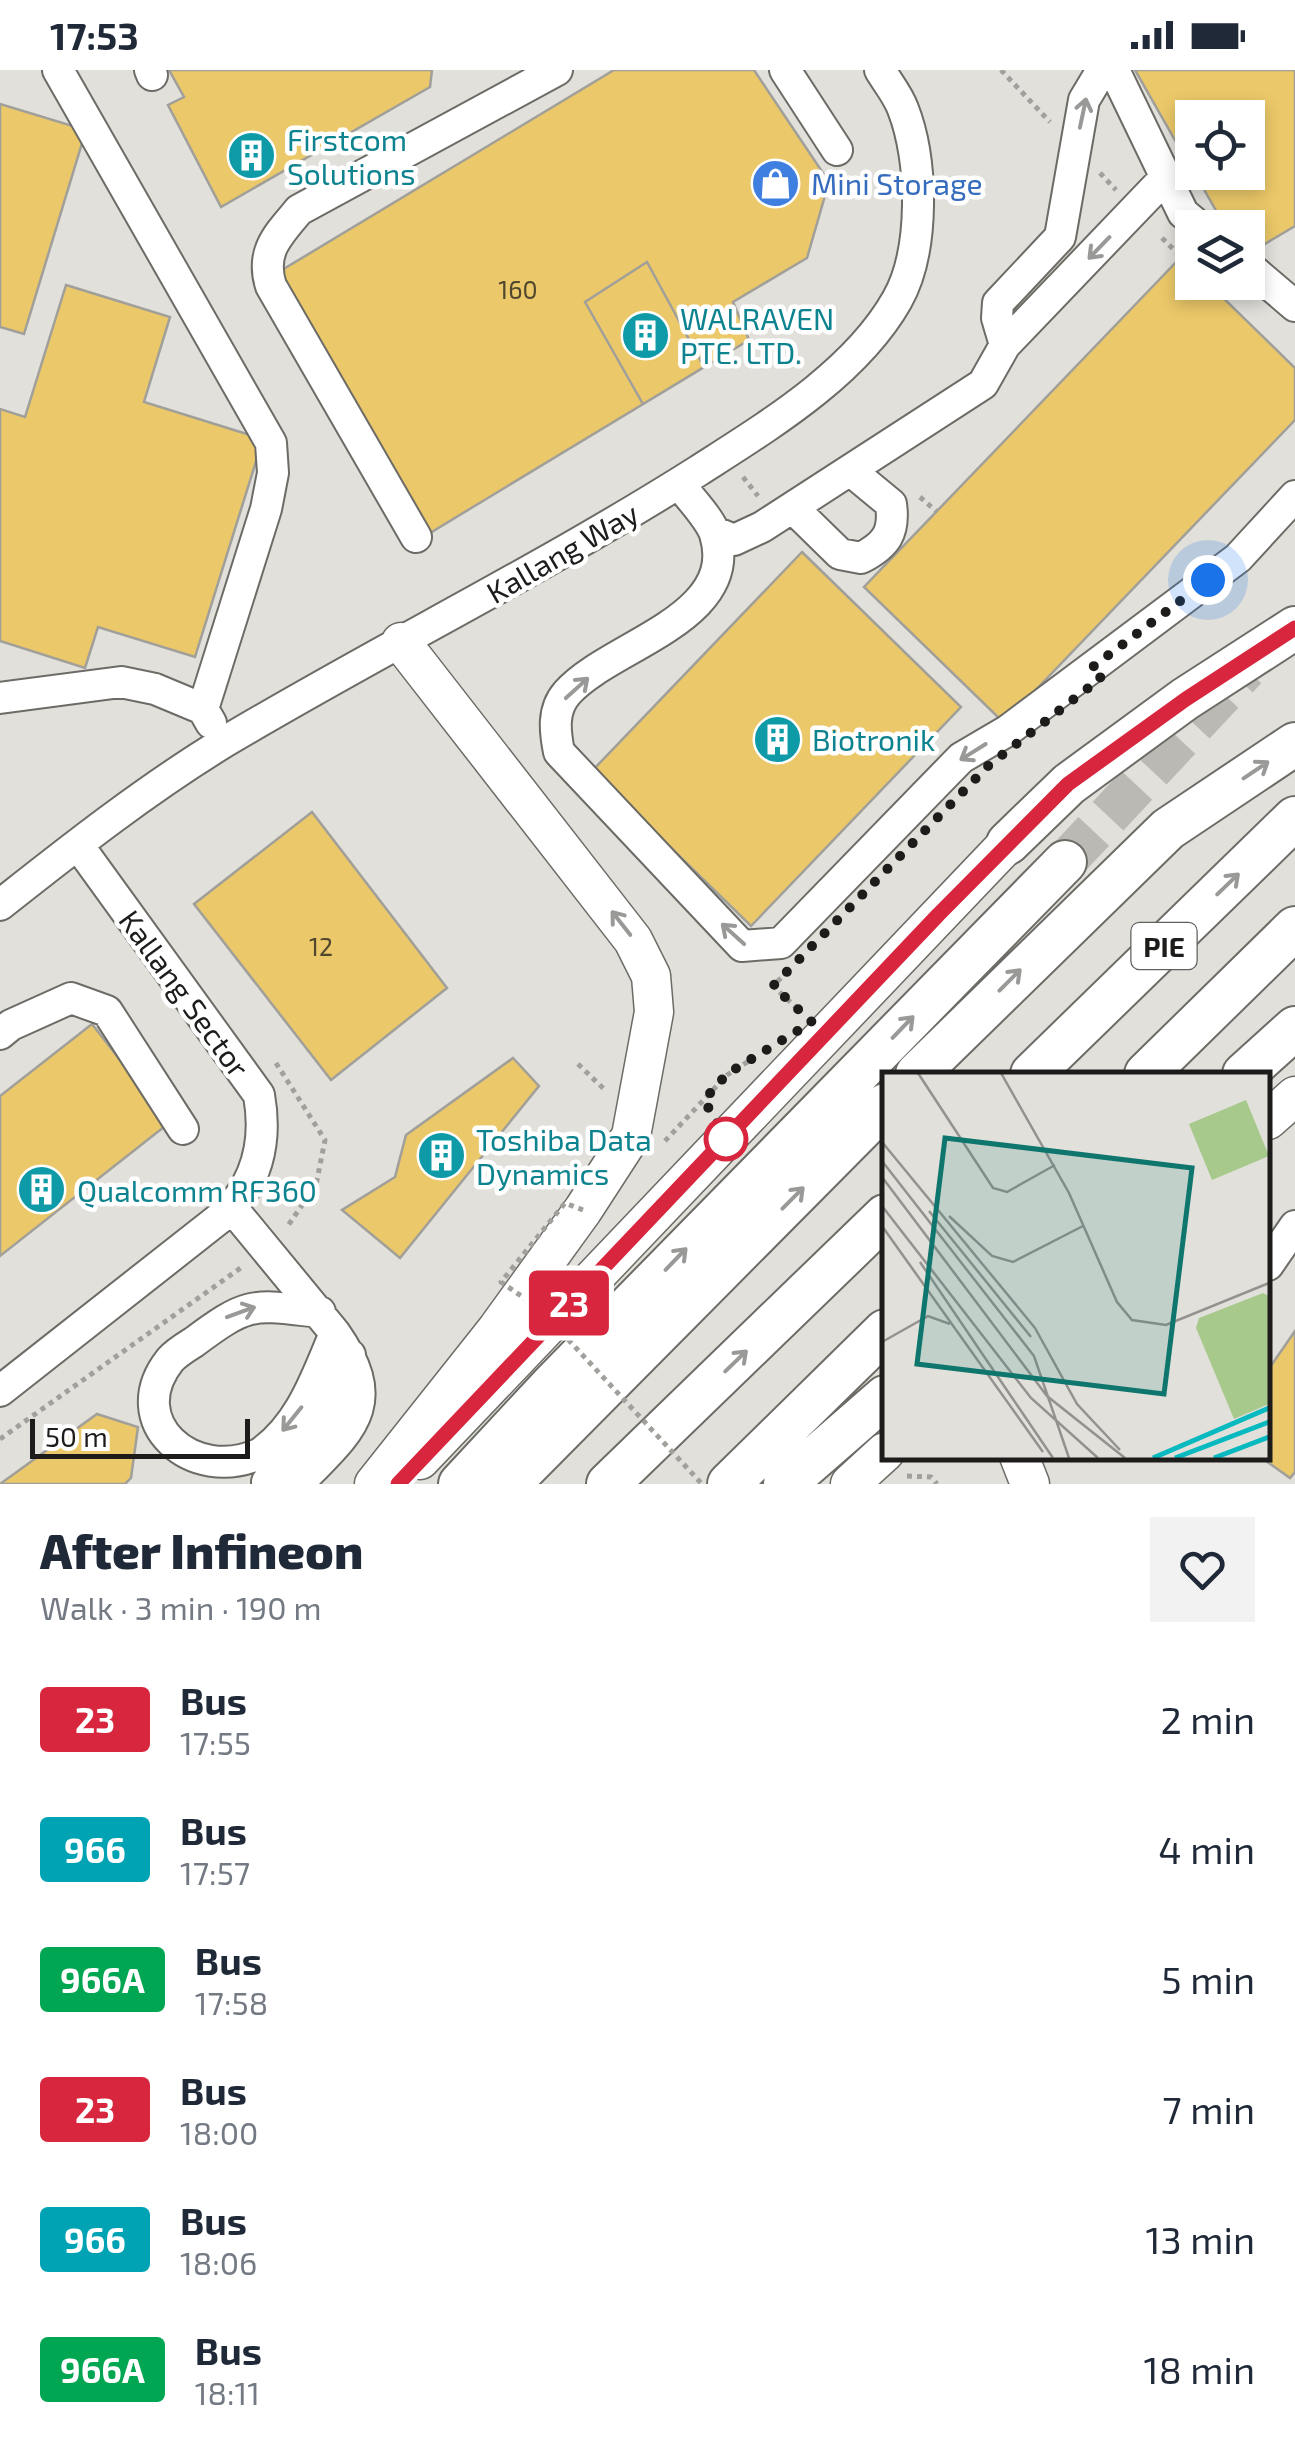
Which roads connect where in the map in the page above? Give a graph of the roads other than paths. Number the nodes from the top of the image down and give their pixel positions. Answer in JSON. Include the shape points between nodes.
{"nodes":[{"id":1,"x":58,"y":70,"type":"edge"},
{"id":2,"x":557,"y":70,"type":"edge"},
{"id":3,"x":786,"y":70,"type":"edge"},
{"id":4,"x":880,"y":70,"type":"edge"},
{"id":5,"x":1102,"y":70,"type":"edge"},
{"id":6,"x":1114,"y":70,"type":"edge"},
{"id":7,"x":836,"y":150,"type":"dead end"},
{"id":8,"x":1166,"y":177,"type":"junction"},
{"id":9,"x":1182,"y":210,"type":"edge"},
{"id":10,"x":1265,"y":280,"type":"edge"},
{"id":11,"x":1295,"y":306,"type":"edge"},
{"id":12,"x":1005,"y":345,"type":"junction"},
{"id":13,"x":852,"y":471,"type":"junction"},
{"id":14,"x":678,"y":483,"type":"junction"},
{"id":15,"x":1295,"y":496,"type":"edge"},
{"id":16,"x":793,"y":508,"type":"junction"},
{"id":17,"x":714,"y":532,"type":"junction"},
{"id":18,"x":416,"y":537,"type":"dead end"},
{"id":19,"x":1295,"y":628,"type":"edge"},
{"id":20,"x":401,"y":642,"type":"junction"},
{"id":21,"x":0,"y":698,"type":"edge"},
{"id":22,"x":203,"y":709,"type":"junction"},
{"id":23,"x":223,"y":743,"type":"junction"},
{"id":24,"x":1295,"y":744,"type":"edge"},
{"id":25,"x":1295,"y":818,"type":"edge"},
{"id":26,"x":1008,"y":843,"type":"joint"},
{"id":27,"x":78,"y":845,"type":"junction"},
{"id":28,"x":1065,"y":862,"type":"tunnel mouth"},
{"id":29,"x":0,"y":905,"type":"edge"},
{"id":30,"x":1295,"y":928,"type":"edge"},
{"id":31,"x":1295,"y":1028,"type":"edge"},
{"id":32,"x":0,"y":1034,"type":"edge"},
{"id":33,"x":918,"y":1072,"type":"edge"},
{"id":34,"x":1034,"y":1072,"type":"edge"},
{"id":35,"x":1148,"y":1072,"type":"edge"},
{"id":36,"x":1246,"y":1072,"type":"edge"},
{"id":37,"x":1295,"y":1096,"type":"edge"},
{"id":38,"x":1270,"y":1118,"type":"edge"},
{"id":39,"x":871,"y":1120,"type":"edge"},
{"id":40,"x":182,"y":1128,"type":"dead end"},
{"id":41,"x":232,"y":1208,"type":"junction"},
{"id":42,"x":882,"y":1219,"type":"edge"},
{"id":43,"x":1295,"y":1226,"type":"edge"},
{"id":44,"x":1270,"y":1262,"type":"edge"},
{"id":45,"x":335,"y":1333,"type":"junction"},
{"id":46,"x":882,"y":1333,"type":"edge"},
{"id":47,"x":0,"y":1391,"type":"edge"},
{"id":48,"x":882,"y":1400,"type":"edge"},
{"id":49,"x":1020,"y":1459,"type":"edge"},
{"id":50,"x":892,"y":1464,"type":"edge"},
{"id":51,"x":267,"y":1482,"type":"dead end"},
{"id":52,"x":298,"y":1484,"type":"edge"},
{"id":53,"x":374,"y":1484,"type":"edge"},
{"id":54,"x":398,"y":1484,"type":"edge"},
{"id":55,"x":460,"y":1484,"type":"edge"},
{"id":56,"x":509,"y":1484,"type":"edge"},
{"id":57,"x":608,"y":1484,"type":"edge"},
{"id":58,"x":729,"y":1484,"type":"edge"},
{"id":59,"x":785,"y":1484,"type":"edge"},
{"id":60,"x":850,"y":1484,"type":"edge"},
{"id":61,"x":1030,"y":1484,"type":"edge"}],
"edges":[{"from":1,"to":22,"type":"street","via":[[271,443],[266,509]]},
{"from":2,"to":18,"type":"street","via":[[299,210],[269,246],[271,286]]},
{"from":3,"to":7,"type":"street"},
{"from":4,"to":14,"type":"street","name":"Kallang Way","via":[[902,106],[918,199],[914,249],[898,299],[862,346],[804,401]]},
{"from":12,"to":5,"type":"street","one_way":true,"via":[[998,303],[1060,237],[1084,100]]},
{"from":6,"to":8,"type":"street"},
{"from":8,"to":9,"type":"street"},
{"from":8,"to":12,"type":"street","one_way":true},
{"from":10,"to":11,"type":"street"},
{"from":12,"to":13,"type":"street","via":[[983,384]]},
{"from":13,"to":16,"type":"street"},
{"from":13,"to":16,"type":"street","via":[[891,504],[894,526],[882,547],[861,558],[840,554]]},
{"from":14,"to":17,"type":"street"},
{"from":14,"to":20,"type":"street","name":"Kallang Way"},
{"from":15,"to":17,"type":"street","one_way":true,"via":[[1238,558],[1007,731],[961,758],[781,943],[742,946],[559,752],[554,725],[566,694],[708,592],[715,573]]},
{"from":16,"to":17,"type":"street","via":[[734,540]]},
{"from":19,"to":26,"type":"highway","via":[[1068,784]]},
{"from":20,"to":23,"type":"street","name":"Kallang Way"},
{"from":53,"to":20,"type":"main road","one_way":true,"via":[[497,1329],[631,1136],[654,1012],[651,976],[634,940]]},
{"from":21,"to":22,"type":"street","via":[[121,682]]},
{"from":22,"to":23,"type":"street"},
{"from":23,"to":27,"type":"street","name":"Kallang Way"},
{"from":33,"to":24,"type":"highway","one_way":true,"via":[[1168,828]]},
{"from":34,"to":25,"type":"highway","number":"PIE","one_way":true},
{"from":26,"to":54,"type":"main road"},
{"from":27,"to":29,"type":"street","name":"Kallang Way"},
{"from":27,"to":41,"type":"street","name":"Kallang Sector","via":[[259,1095],[262,1148]]},
{"from":55,"to":28,"type":"highway","one_way":true},
{"from":30,"to":35,"type":"highway","number":"PIE"},
{"from":31,"to":36,"type":"highway"},
{"from":32,"to":40,"type":"street","via":[[71,998],[107,1011]]},
{"from":37,"to":38,"type":"main road"},
{"from":56,"to":39,"type":"highway","one_way":true},
{"from":41,"to":45,"type":"street"},
{"from":41,"to":47,"type":"street","name":"Kallang Sector"},
{"from":57,"to":42,"type":"highway","one_way":true},
{"from":43,"to":44,"type":"street"},
{"from":45,"to":45,"type":"street","one_way":true,"via":[[307,1400],[260,1453],[238,1464],[208,1466],[183,1459],[168,1445],[157,1425],[160,1378],[170,1359],[233,1312],[260,1306]]},
{"from":45,"to":51,"type":"street","via":[[344,1384],[327,1414]]},
{"from":45,"to":52,"type":"street","via":[[363,1393],[357,1416]]},
{"from":46,"to":58,"type":"highway"},
{"from":48,"to":59,"type":"highway"},
{"from":49,"to":61,"type":"main road"},
{"from":50,"to":60,"type":"main road"}]}
